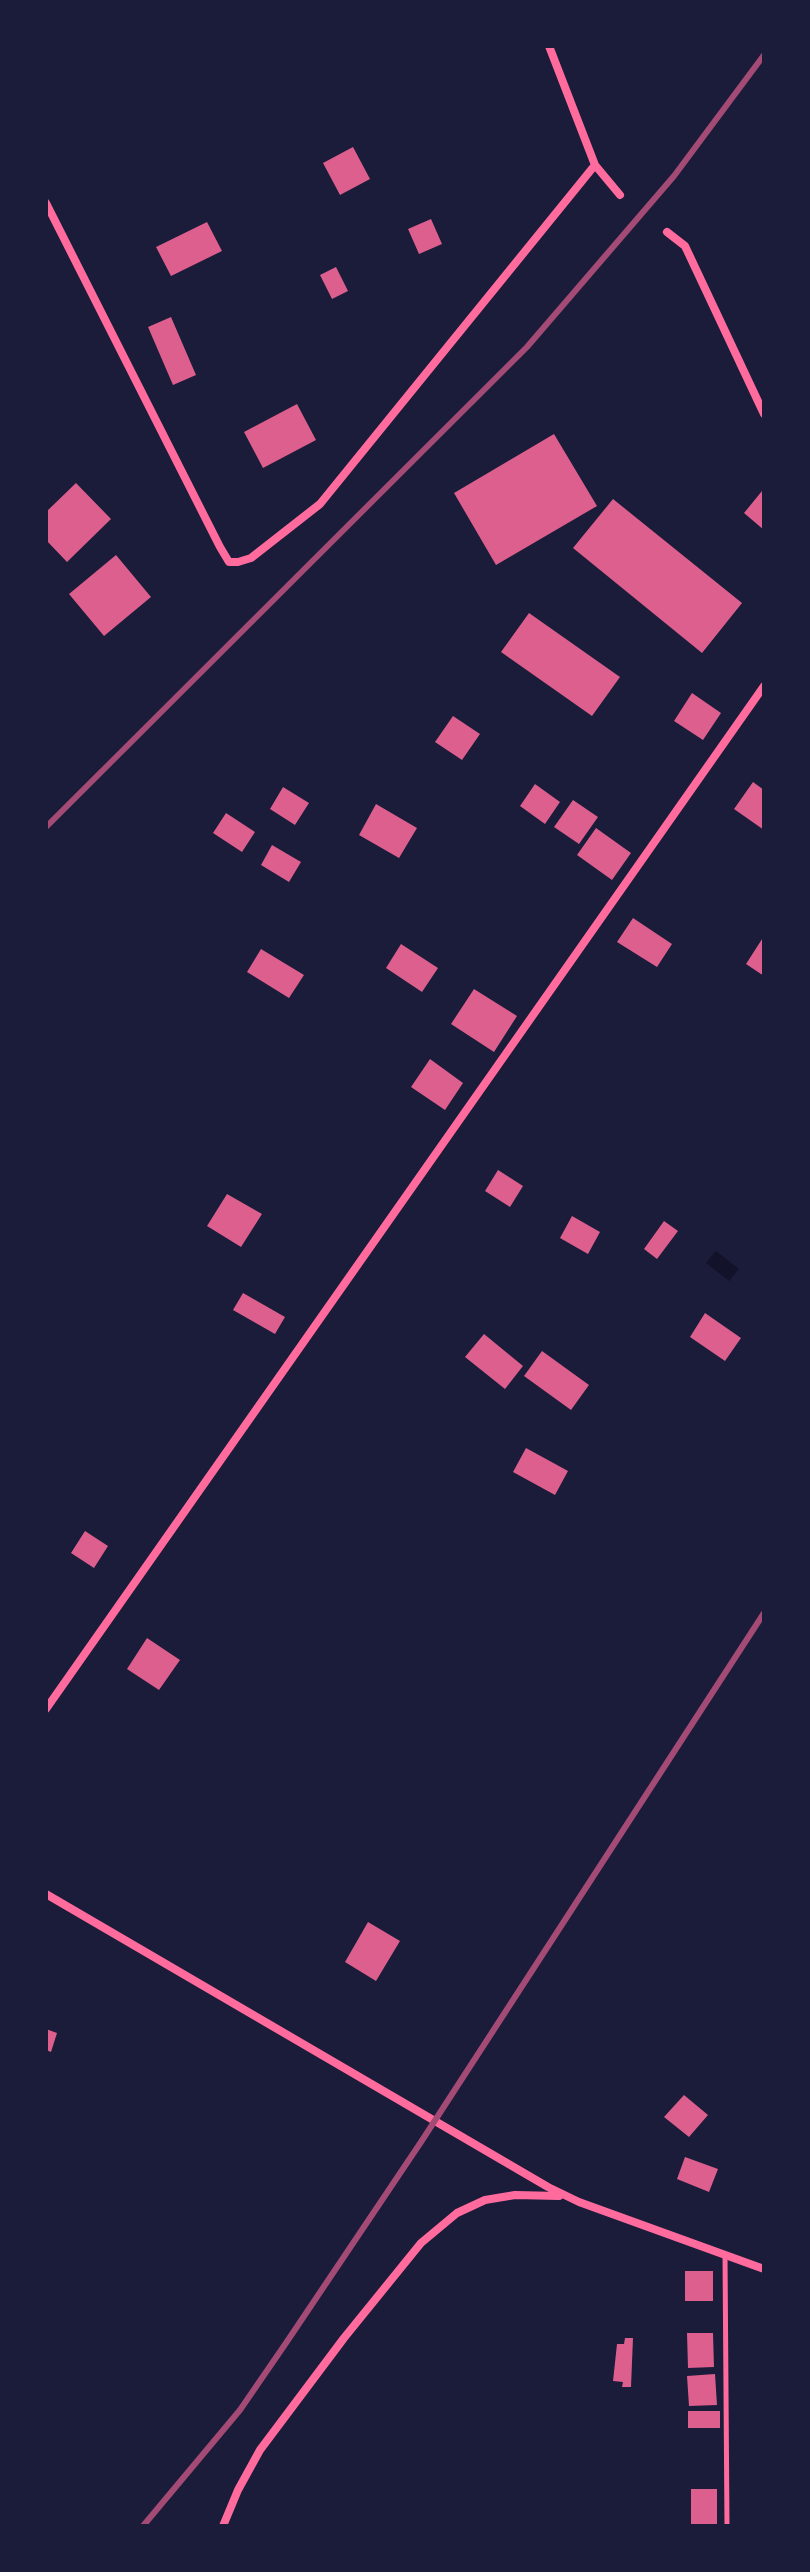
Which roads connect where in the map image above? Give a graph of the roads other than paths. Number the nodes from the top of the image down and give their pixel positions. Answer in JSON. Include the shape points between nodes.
{"nodes":[{"id":1,"x":549,"y":46,"type":"edge"},
{"id":2,"x":595,"y":165,"type":"junction"},
{"id":3,"x":620,"y":195,"type":"dead end"},
{"id":4,"x":46,"y":203,"type":"edge"},
{"id":5,"x":667,"y":232,"type":"dead end"},
{"id":6,"x":764,"y":414,"type":"edge"},
{"id":7,"x":764,"y":686,"type":"edge"},
{"id":8,"x":46,"y":1709,"type":"edge"},
{"id":9,"x":46,"y":1894,"type":"edge"},
{"id":10,"x":567,"y":2197,"type":"junction"},
{"id":11,"x":725,"y":2255,"type":"junction"},
{"id":12,"x":764,"y":2269,"type":"edge"},
{"id":13,"x":223,"y":2526,"type":"edge"},
{"id":14,"x":727,"y":2526,"type":"edge"}],
"edges":[{"from":1,"to":2,"type":"street"},
{"from":2,"to":3,"type":"street"},
{"from":2,"to":4,"type":"street","via":[[320,504],[251,558],[238,562],[229,562],[220,547]]},
{"from":5,"to":6,"type":"street","via":[[685,246]]},
{"from":7,"to":8,"type":"street"},
{"from":9,"to":10,"type":"street"},
{"from":10,"to":11,"type":"street"},
{"from":10,"to":13,"type":"street","via":[[531,2194],[485,2200],[431,2234],[336,2347],[260,2450]]},
{"from":11,"to":12,"type":"street"},
{"from":11,"to":14,"type":"lane"}]}
